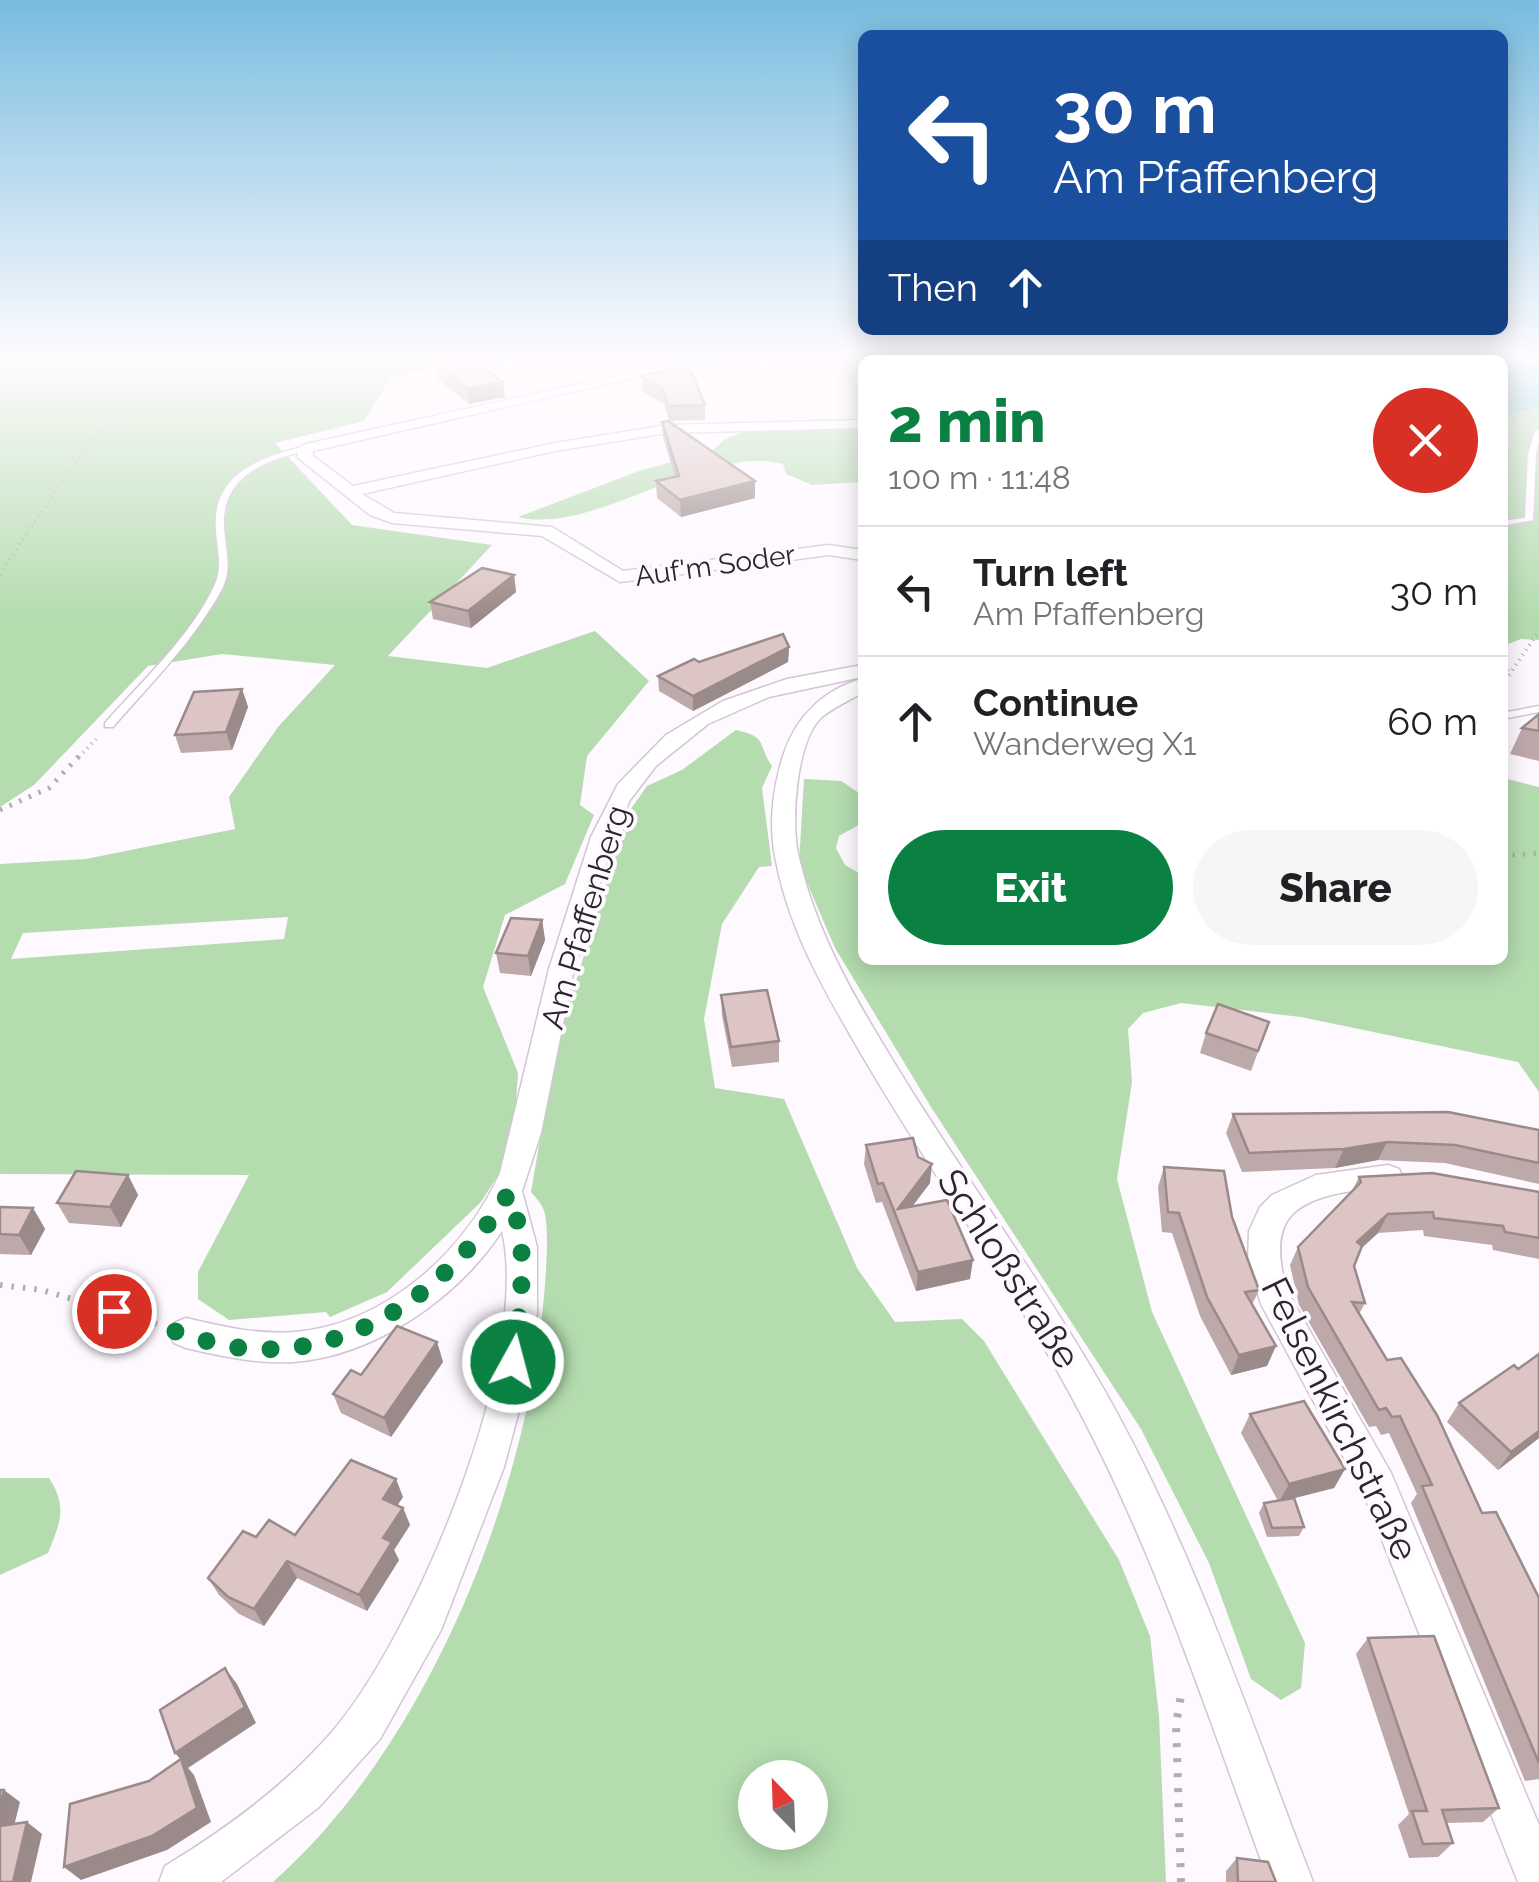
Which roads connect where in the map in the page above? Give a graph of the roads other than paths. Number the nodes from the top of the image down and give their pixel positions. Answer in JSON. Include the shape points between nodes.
{"nodes":[{"id":1,"x":325,"y":444,"type":"edge"},
{"id":2,"x":574,"y":444,"type":"edge"},
{"id":3,"x":1535,"y":444,"type":"edge"},
{"id":4,"x":306,"y":448,"type":"junction"},
{"id":5,"x":349,"y":492,"type":"junction"},
{"id":6,"x":1508,"y":523,"type":"edge"},
{"id":7,"x":858,"y":554,"type":"edge"},
{"id":8,"x":858,"y":672,"type":"edge"},
{"id":9,"x":858,"y":687,"type":"edge"},
{"id":10,"x":1538,"y":709,"type":"edge"},
{"id":11,"x":1508,"y":715,"type":"edge"},
{"id":12,"x":108,"y":724,"type":"road end"},
{"id":13,"x":1431,"y":1179,"type":"edge"},
{"id":14,"x":508,"y":1194,"type":"junction"},
{"id":15,"x":186,"y":1332,"type":"road end"},
{"id":16,"x":1539,"y":1878,"type":"edge"},
{"id":17,"x":181,"y":1882,"type":"edge"},
{"id":18,"x":1291,"y":1882,"type":"edge"}],
"edges":[{"from":1,"to":4,"type":"street"},
{"from":2,"to":5,"type":"street"},
{"from":3,"to":6,"type":"lane","via":[[1530,520]]},
{"from":4,"to":5,"type":"street","name":"Auf'm Soder","via":[[312,465]]},
{"from":4,"to":12,"type":"lane","via":[[267,456],[224,492],[218,508],[226,560],[221,582]]},
{"from":5,"to":7,"type":"street","name":"Auf'm Soder","via":[[392,518],[546,531],[620,577],[829,550]]},
{"from":8,"to":14,"type":"street","name":"Am Pfaffenberg","via":[[737,699],[686,729],[624,792],[598,851],[554,998],[527,1140]]},
{"from":9,"to":18,"type":"street","name":"Schloßstraße","via":[[814,713],[791,763],[785,848],[798,901],[830,978],[1081,1381],[1168,1558]]},
{"from":10,"to":11,"type":"lane"},
{"from":13,"to":16,"type":"street","name":"Felsenkirchstraße","via":[[1369,1177],[1303,1192],[1264,1230],[1263,1259],[1272,1294],[1378,1486]]},
{"from":14,"to":15,"type":"street","name":"Am Pfaffenberg","via":[[473,1246],[411,1302],[374,1324],[292,1348],[251,1349]]},
{"from":14,"to":17,"type":"street","via":[[521,1256],[513,1362],[471,1513],[432,1601],[366,1723],[326,1771],[276,1816]]}]}
